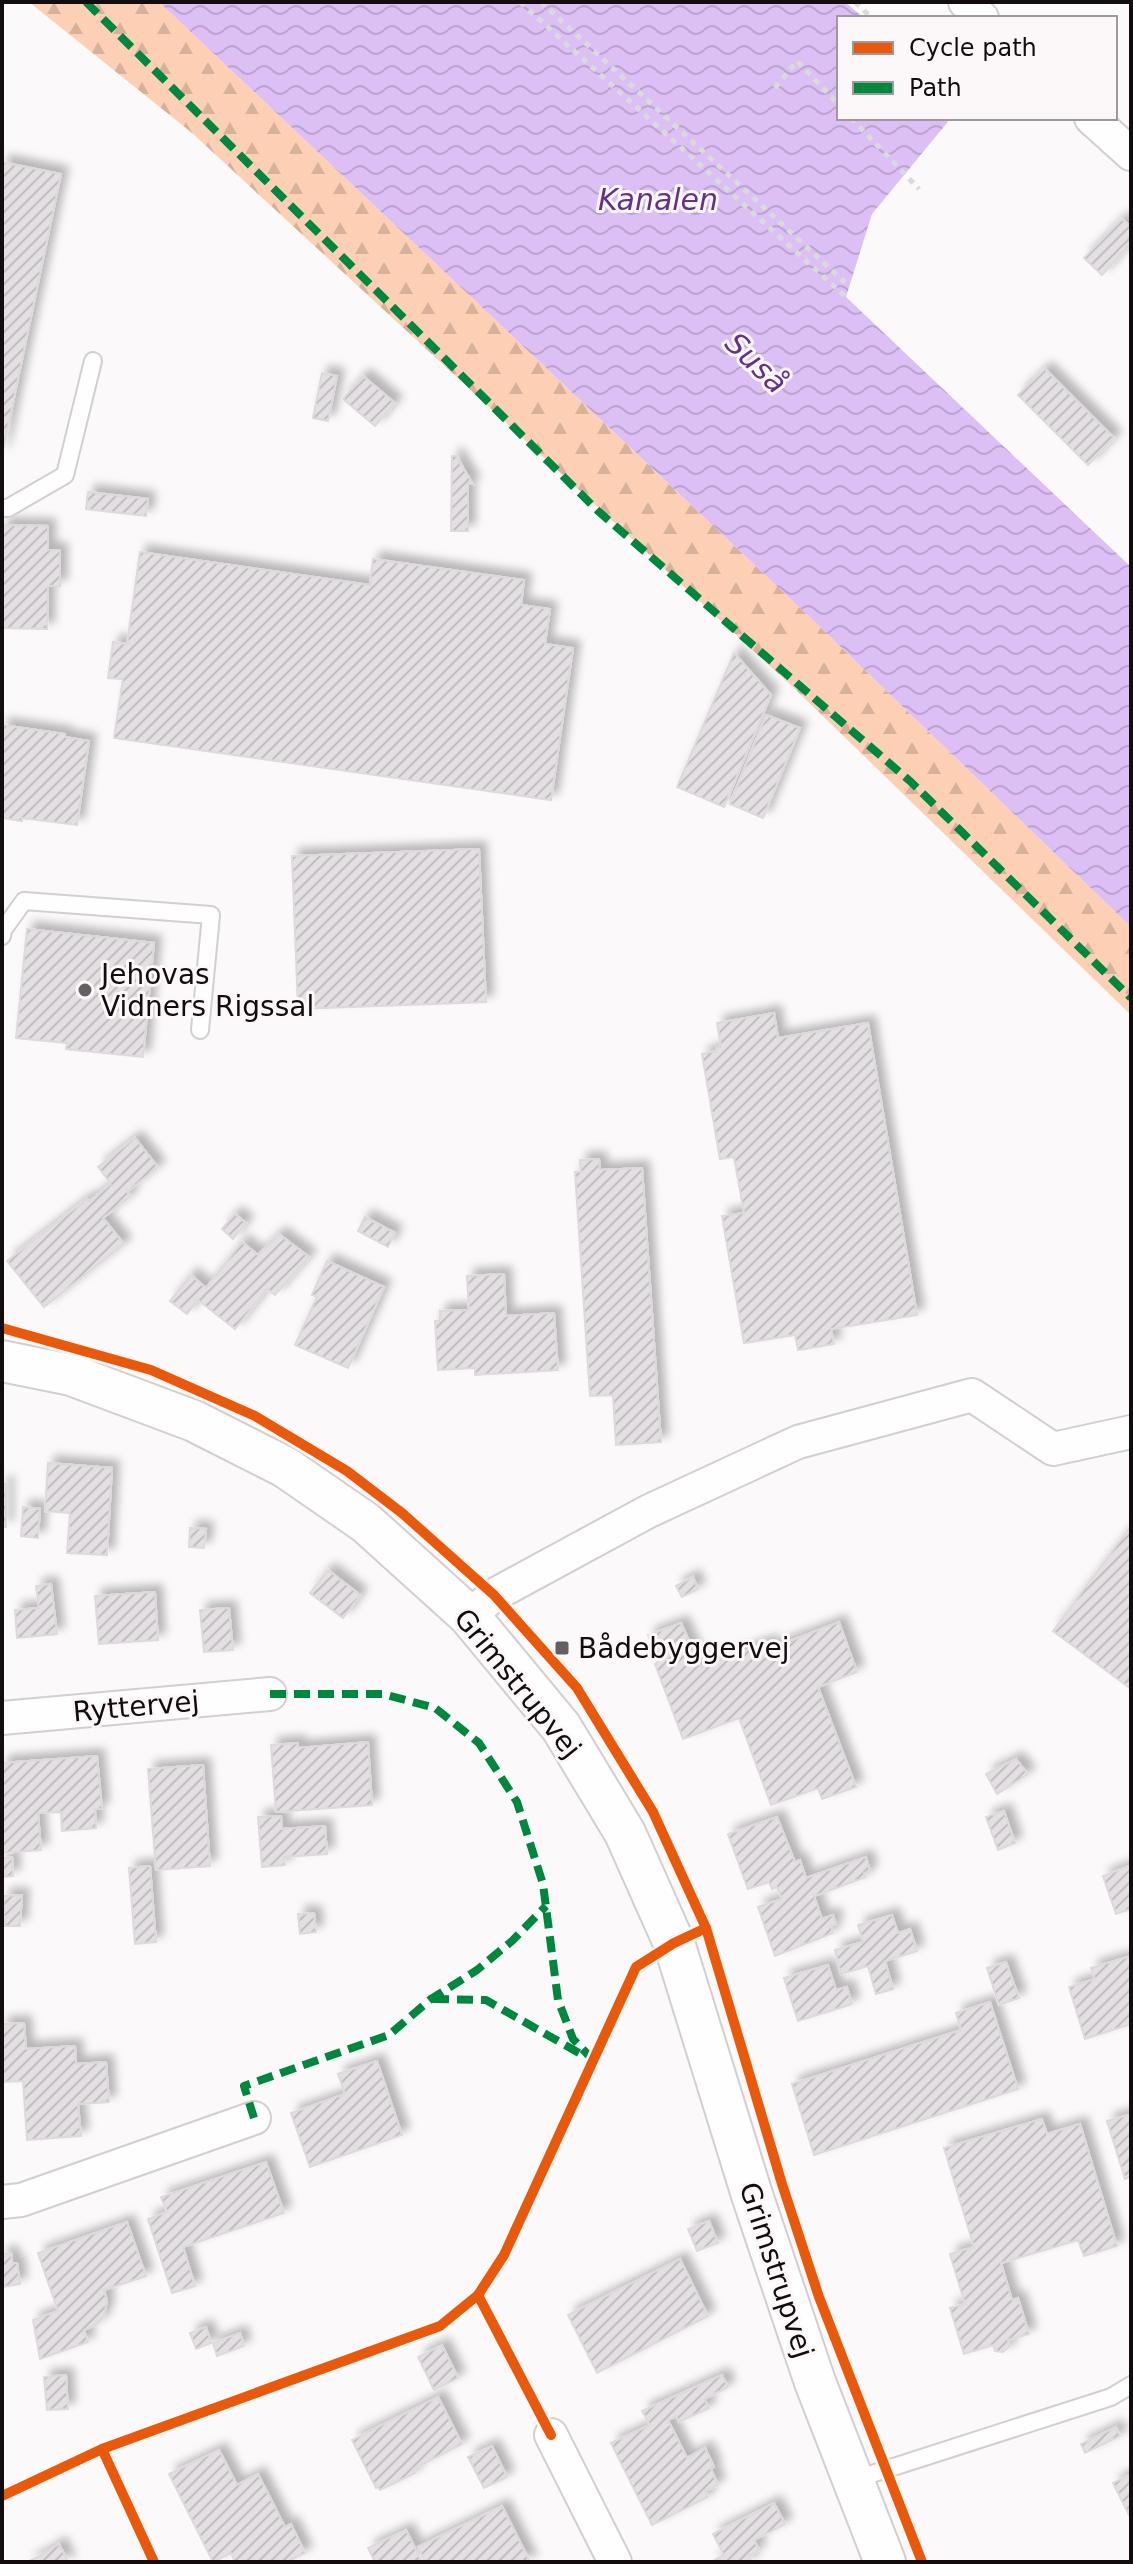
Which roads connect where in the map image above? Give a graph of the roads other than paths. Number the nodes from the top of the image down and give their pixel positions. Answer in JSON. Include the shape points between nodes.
{"nodes":[{"id":1,"x":965,"y":2,"type":"edge"},
{"id":2,"x":980,"y":16,"type":"edge"},
{"id":3,"x":1093,"y":120,"type":"edge"},
{"id":4,"x":1131,"y":154,"type":"edge"},
{"id":5,"x":93,"y":361,"type":"dead end"},
{"id":6,"x":2,"y":508,"type":"edge"},
{"id":7,"x":2,"y":936,"type":"edge"},
{"id":8,"x":200,"y":1030,"type":"dead end"},
{"id":9,"x":2,"y":1361,"type":"edge"},
{"id":10,"x":1131,"y":1432,"type":"edge"},
{"id":11,"x":469,"y":1616,"type":"junction"},
{"id":12,"x":270,"y":1694,"type":"dead end"},
{"id":13,"x":2,"y":1718,"type":"edge"},
{"id":14,"x":254,"y":2118,"type":"dead end"},
{"id":15,"x":2,"y":2202,"type":"edge"},
{"id":16,"x":1131,"y":2385,"type":"edge"},
{"id":17,"x":551,"y":2435,"type":"dead end"},
{"id":18,"x":853,"y":2480,"type":"junction"},
{"id":19,"x":615,"y":2562,"type":"edge"},
{"id":20,"x":885,"y":2562,"type":"edge"}],
"edges":[{"from":1,"to":2,"type":"street"},
{"from":3,"to":4,"type":"street"},
{"from":5,"to":6,"type":"lane","via":[[65,475]]},
{"from":7,"to":8,"type":"lane","via":[[24,901],[211,915]]},
{"from":9,"to":11,"type":"street","name":"Grimstrupvej","via":[[99,1385],[194,1421],[285,1467],[366,1523]]},
{"from":10,"to":11,"type":"street","via":[[1053,1449],[972,1395],[798,1442],[649,1511],[494,1595]]},
{"from":11,"to":18,"type":"street","name":"Grimstrupvej","via":[[561,1727],[625,1833],[674,1943],[757,2209]]},
{"from":12,"to":13,"type":"street","name":"Ryttervej"},
{"from":14,"to":15,"type":"street","via":[[21,2200]]},
{"from":16,"to":18,"type":"lane","via":[[1111,2397]]},
{"from":17,"to":19,"type":"street"},
{"from":18,"to":20,"type":"street","name":"Grimstrupvej"}]}
